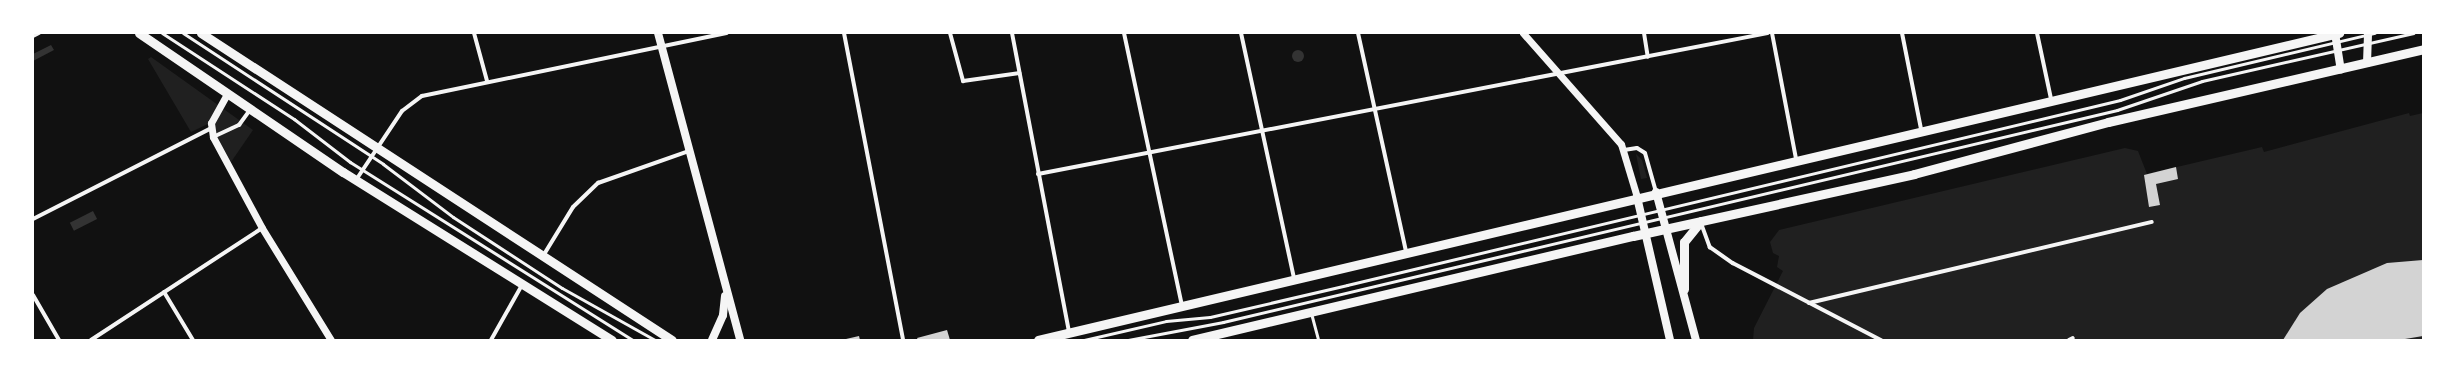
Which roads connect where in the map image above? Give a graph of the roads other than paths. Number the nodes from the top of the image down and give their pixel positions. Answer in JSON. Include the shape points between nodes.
{"nodes":[{"id":1,"x":39,"y":33,"type":"edge"},
{"id":2,"x":140,"y":33,"type":"edge"},
{"id":3,"x":162,"y":33,"type":"edge"},
{"id":4,"x":183,"y":33,"type":"edge"},
{"id":5,"x":202,"y":33,"type":"edge"},
{"id":6,"x":474,"y":33,"type":"edge"},
{"id":7,"x":658,"y":33,"type":"edge"},
{"id":8,"x":727,"y":33,"type":"edge"},
{"id":9,"x":844,"y":33,"type":"edge"},
{"id":10,"x":950,"y":33,"type":"edge"},
{"id":11,"x":1012,"y":33,"type":"edge"},
{"id":12,"x":1124,"y":33,"type":"edge"},
{"id":13,"x":1241,"y":33,"type":"edge"},
{"id":14,"x":1358,"y":33,"type":"edge"},
{"id":15,"x":1523,"y":33,"type":"edge"},
{"id":16,"x":1644,"y":33,"type":"edge"},
{"id":17,"x":1768,"y":33,"type":"edge"},
{"id":18,"x":1772,"y":33,"type":"edge"},
{"id":19,"x":1902,"y":33,"type":"edge"},
{"id":20,"x":2037,"y":33,"type":"edge"},
{"id":21,"x":2320,"y":33,"type":"edge"},
{"id":22,"x":2414,"y":33,"type":"edge"},
{"id":23,"x":2370,"y":34,"type":"edge"},
{"id":24,"x":33,"y":36,"type":"edge"},
{"id":25,"x":2337,"y":39,"type":"edge"},
{"id":26,"x":2312,"y":40,"type":"junction"},
{"id":27,"x":2368,"y":44,"type":"junction"},
{"id":28,"x":662,"y":46,"type":"junction"},
{"id":29,"x":2423,"y":49,"type":"edge"},
{"id":30,"x":1648,"y":57,"type":"junction"},
{"id":31,"x":2367,"y":63,"type":"junction"},
{"id":32,"x":2341,"y":70,"type":"junction"},
{"id":33,"x":1019,"y":73,"type":"junction"},
{"id":34,"x":1561,"y":75,"type":"junction"},
{"id":35,"x":487,"y":81,"type":"junction"},
{"id":36,"x":227,"y":94,"type":"junction"},
{"id":37,"x":2051,"y":99,"type":"junction"},
{"id":38,"x":1374,"y":109,"type":"junction"},
{"id":39,"x":250,"y":110,"type":"junction"},
{"id":40,"x":210,"y":129,"type":"junction"},
{"id":41,"x":1262,"y":130,"type":"junction"},
{"id":42,"x":1921,"y":130,"type":"junction"},
{"id":43,"x":213,"y":137,"type":"junction"},
{"id":44,"x":377,"y":148,"type":"junction"},
{"id":45,"x":1624,"y":150,"type":"junction"},
{"id":46,"x":689,"y":151,"type":"junction"},
{"id":47,"x":1149,"y":152,"type":"junction"},
{"id":48,"x":371,"y":156,"type":"junction"},
{"id":49,"x":1796,"y":159,"type":"junction"},
{"id":50,"x":362,"y":170,"type":"junction"},
{"id":51,"x":1038,"y":174,"type":"junction"},
{"id":52,"x":356,"y":180,"type":"junction"},
{"id":53,"x":1656,"y":192,"type":"junction"},
{"id":54,"x":1637,"y":197,"type":"junction"},
{"id":55,"x":1662,"y":214,"type":"junction"},
{"id":56,"x":1642,"y":218,"type":"junction"},
{"id":57,"x":33,"y":219,"type":"edge"},
{"id":58,"x":1701,"y":221,"type":"junction"},
{"id":59,"x":2152,"y":222,"type":"dead end"},
{"id":60,"x":262,"y":228,"type":"junction"},
{"id":61,"x":1665,"y":229,"type":"junction"},
{"id":62,"x":1645,"y":233,"type":"junction"},
{"id":63,"x":1406,"y":252,"type":"junction"},
{"id":64,"x":543,"y":256,"type":"junction"},
{"id":65,"x":1294,"y":279,"type":"junction"},
{"id":66,"x":523,"y":284,"type":"junction"},
{"id":67,"x":724,"y":286,"type":"junction"},
{"id":68,"x":1684,"y":289,"type":"junction"},
{"id":69,"x":164,"y":292,"type":"junction"},
{"id":70,"x":33,"y":295,"type":"edge"},
{"id":71,"x":1809,"y":303,"type":"junction"},
{"id":72,"x":1182,"y":305,"type":"junction"},
{"id":73,"x":1311,"y":311,"type":"junction"},
{"id":74,"x":1069,"y":332,"type":"junction"},
{"id":75,"x":59,"y":340,"type":"edge"},
{"id":76,"x":91,"y":340,"type":"edge"},
{"id":77,"x":193,"y":340,"type":"edge"},
{"id":78,"x":331,"y":340,"type":"edge"},
{"id":79,"x":491,"y":340,"type":"edge"},
{"id":80,"x":612,"y":340,"type":"edge"},
{"id":81,"x":633,"y":340,"type":"edge"},
{"id":82,"x":655,"y":340,"type":"edge"},
{"id":83,"x":672,"y":340,"type":"edge"},
{"id":84,"x":712,"y":340,"type":"edge"},
{"id":85,"x":740,"y":340,"type":"edge"},
{"id":86,"x":904,"y":340,"type":"edge"},
{"id":87,"x":1038,"y":340,"type":"edge"},
{"id":88,"x":1084,"y":340,"type":"edge"},
{"id":89,"x":1128,"y":340,"type":"edge"},
{"id":90,"x":1192,"y":340,"type":"edge"},
{"id":91,"x":1318,"y":340,"type":"edge"},
{"id":92,"x":1670,"y":340,"type":"edge"},
{"id":93,"x":1696,"y":340,"type":"edge"},
{"id":94,"x":1881,"y":340,"type":"edge"}],
"edges":[{"from":1,"to":24,"type":"street"},
{"from":2,"to":36,"type":"main road"},
{"from":3,"to":50,"type":"lane","via":[[294,119]]},
{"from":4,"to":48,"type":"lane"},
{"from":5,"to":44,"type":"main road"},
{"from":6,"to":35,"type":"street"},
{"from":7,"to":28,"type":"main road"},
{"from":8,"to":28,"type":"street"},
{"from":9,"to":86,"type":"street"},
{"from":10,"to":33,"type":"street","via":[[962,81]]},
{"from":11,"to":33,"type":"street"},
{"from":12,"to":47,"type":"street"},
{"from":13,"to":41,"type":"street"},
{"from":14,"to":38,"type":"street"},
{"from":15,"to":34,"type":"street"},
{"from":16,"to":30,"type":"street"},
{"from":17,"to":30,"type":"street"},
{"from":18,"to":49,"type":"street"},
{"from":19,"to":42,"type":"street"},
{"from":20,"to":37,"type":"street"},
{"from":21,"to":26,"type":"main road"},
{"from":22,"to":27,"type":"lane"},
{"from":23,"to":25,"type":"lane"},
{"from":23,"to":27,"type":"main road"},
{"from":25,"to":26,"type":"main road"},
{"from":25,"to":27,"type":"lane"},
{"from":25,"to":32,"type":"main road"},
{"from":25,"to":55,"type":"lane","via":[[2184,78],[2120,100]]},
{"from":25,"to":55,"type":"lane","via":[[2116,110]]},
{"from":26,"to":37,"type":"main road"},
{"from":27,"to":31,"type":"main road"},
{"from":28,"to":35,"type":"street"},
{"from":28,"to":46,"type":"main road"},
{"from":29,"to":31,"type":"main road"},
{"from":30,"to":34,"type":"street"},
{"from":31,"to":32,"type":"main road"},
{"from":32,"to":58,"type":"main road","via":[[2108,122],[1906,176]]},
{"from":33,"to":51,"type":"street"},
{"from":34,"to":38,"type":"street"},
{"from":34,"to":45,"type":"street"},
{"from":35,"to":44,"type":"street","via":[[413,100]]},
{"from":36,"to":39,"type":"main road"},
{"from":36,"to":40,"type":"street"},
{"from":37,"to":42,"type":"main road"},
{"from":38,"to":41,"type":"street"},
{"from":38,"to":63,"type":"street"},
{"from":39,"to":43,"type":"street","via":[[239,125]]},
{"from":39,"to":52,"type":"main road"},
{"from":40,"to":43,"type":"street"},
{"from":40,"to":57,"type":"street"},
{"from":41,"to":47,"type":"street"},
{"from":41,"to":65,"type":"street"},
{"from":42,"to":49,"type":"main road"},
{"from":43,"to":60,"type":"street"},
{"from":44,"to":48,"type":"street"},
{"from":44,"to":64,"type":"main road"},
{"from":45,"to":53,"type":"street","via":[[1637,148],[1645,153]]},
{"from":45,"to":54,"type":"street"},
{"from":46,"to":64,"type":"street","via":[[598,183],[573,207]]},
{"from":46,"to":67,"type":"main road"},
{"from":47,"to":51,"type":"street"},
{"from":47,"to":72,"type":"street"},
{"from":48,"to":50,"type":"street"},
{"from":48,"to":82,"type":"lane","via":[[479,234],[562,288]]},
{"from":49,"to":53,"type":"main road"},
{"from":50,"to":52,"type":"street"},
{"from":50,"to":81,"type":"lane"},
{"from":51,"to":74,"type":"street"},
{"from":52,"to":66,"type":"main road"},
{"from":53,"to":54,"type":"main road"},
{"from":53,"to":55,"type":"main road"},
{"from":54,"to":56,"type":"main road"},
{"from":54,"to":63,"type":"main road"},
{"from":55,"to":56,"type":"lane"},
{"from":55,"to":56,"type":"lane"},
{"from":55,"to":61,"type":"main road"},
{"from":56,"to":62,"type":"main road"},
{"from":56,"to":88,"type":"lane","via":[[1210,317],[1166,321]]},
{"from":56,"to":89,"type":"lane","via":[[1224,322]]},
{"from":58,"to":61,"type":"main road"},
{"from":58,"to":68,"type":"main road","via":[[1684,242]]},
{"from":58,"to":71,"type":"street","via":[[1710,247]]},
{"from":59,"to":71,"type":"street"},
{"from":60,"to":69,"type":"street"},
{"from":60,"to":78,"type":"street"},
{"from":61,"to":62,"type":"main road"},
{"from":61,"to":68,"type":"main road"},
{"from":62,"to":73,"type":"main road"},
{"from":62,"to":92,"type":"main road"},
{"from":63,"to":65,"type":"main road"},
{"from":64,"to":83,"type":"main road"},
{"from":65,"to":72,"type":"main road"},
{"from":66,"to":79,"type":"street"},
{"from":66,"to":80,"type":"main road"},
{"from":67,"to":84,"type":"main road","via":[[723,315]]},
{"from":67,"to":85,"type":"main road"},
{"from":68,"to":93,"type":"main road"},
{"from":69,"to":76,"type":"street"},
{"from":69,"to":77,"type":"street"},
{"from":70,"to":75,"type":"street"},
{"from":71,"to":94,"type":"street"},
{"from":72,"to":74,"type":"main road"},
{"from":73,"to":90,"type":"main road"},
{"from":73,"to":91,"type":"lane"},
{"from":74,"to":87,"type":"main road"}]}
